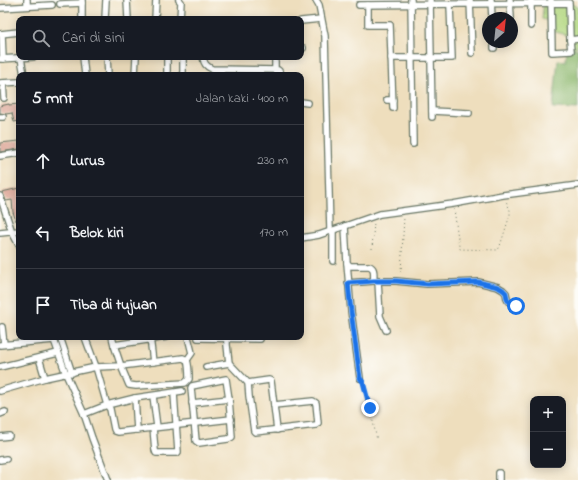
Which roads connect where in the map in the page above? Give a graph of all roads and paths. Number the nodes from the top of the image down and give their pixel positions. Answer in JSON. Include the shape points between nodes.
{"nodes":[{"id":1,"x":106,"y":0,"type":"edge"},
{"id":2,"x":127,"y":0,"type":"edge"},
{"id":3,"x":156,"y":0,"type":"edge"},
{"id":4,"x":160,"y":0,"type":"edge"},
{"id":5,"x":179,"y":0,"type":"edge"},
{"id":6,"x":316,"y":0,"type":"edge"},
{"id":7,"x":82,"y":1,"type":"edge"},
{"id":8,"x":375,"y":2,"type":"edge"},
{"id":9,"x":411,"y":2,"type":"edge"},
{"id":10,"x":430,"y":2,"type":"edge"},
{"id":11,"x":470,"y":2,"type":"edge"},
{"id":12,"x":491,"y":2,"type":"edge"},
{"id":13,"x":510,"y":2,"type":"edge"},
{"id":14,"x":531,"y":2,"type":"edge"},
{"id":15,"x":551,"y":2,"type":"edge"},
{"id":16,"x":27,"y":3,"type":"edge"},
{"id":17,"x":60,"y":4,"type":"dead end"},
{"id":18,"x":52,"y":5,"type":"dead end"},
{"id":19,"x":359,"y":5,"type":"dead end"},
{"id":20,"x":368,"y":5,"type":"junction"},
{"id":21,"x":450,"y":5,"type":"junction"},
{"id":22,"x":0,"y":8,"type":"edge"},
{"id":23,"x":492,"y":12,"type":"edge"},
{"id":24,"x":511,"y":12,"type":"edge"},
{"id":25,"x":82,"y":16,"type":"edge"},
{"id":26,"x":105,"y":16,"type":"edge"},
{"id":27,"x":128,"y":16,"type":"edge"},
{"id":28,"x":155,"y":16,"type":"edge"},
{"id":29,"x":159,"y":16,"type":"edge"},
{"id":30,"x":180,"y":16,"type":"edge"},
{"id":31,"x":321,"y":19,"type":"junction"},
{"id":32,"x":304,"y":21,"type":"edge"},
{"id":33,"x":532,"y":26,"type":"dead end"},
{"id":34,"x":16,"y":32,"type":"edge"},
{"id":35,"x":1,"y":34,"type":"edge"},
{"id":36,"x":578,"y":39,"type":"edge"},
{"id":37,"x":570,"y":40,"type":"junction"},
{"id":38,"x":472,"y":53,"type":"dead end"},
{"id":39,"x":16,"y":58,"type":"edge"},
{"id":40,"x":391,"y":58,"type":"junction"},
{"id":41,"x":411,"y":58,"type":"junction"},
{"id":42,"x":431,"y":58,"type":"junction"},
{"id":43,"x":1,"y":59,"type":"edge"},
{"id":44,"x":21,"y":60,"type":"edge"},
{"id":45,"x":83,"y":60,"type":"edge"},
{"id":46,"x":107,"y":60,"type":"edge"},
{"id":47,"x":136,"y":60,"type":"edge"},
{"id":48,"x":167,"y":60,"type":"edge"},
{"id":49,"x":183,"y":60,"type":"edge"},
{"id":50,"x":204,"y":60,"type":"edge"},
{"id":51,"x":275,"y":60,"type":"edge"},
{"id":52,"x":275,"y":70,"type":"junction"},
{"id":53,"x":23,"y":72,"type":"edge"},
{"id":54,"x":85,"y":72,"type":"edge"},
{"id":55,"x":108,"y":72,"type":"edge"},
{"id":56,"x":135,"y":72,"type":"edge"},
{"id":57,"x":168,"y":72,"type":"edge"},
{"id":58,"x":183,"y":72,"type":"edge"},
{"id":59,"x":246,"y":72,"type":"edge"},
{"id":60,"x":279,"y":72,"type":"edge"},
{"id":61,"x":16,"y":82,"type":"edge"},
{"id":62,"x":1,"y":83,"type":"edge"},
{"id":63,"x":4,"y":98,"type":"dead end"},
{"id":64,"x":304,"y":102,"type":"edge"},
{"id":65,"x":308,"y":102,"type":"dead end"},
{"id":66,"x":393,"y":108,"type":"dead end"},
{"id":67,"x":469,"y":113,"type":"dead end"},
{"id":68,"x":413,"y":144,"type":"dead end"},
{"id":69,"x":16,"y":153,"type":"edge"},
{"id":70,"x":0,"y":156,"type":"edge"},
{"id":71,"x":578,"y":185,"type":"edge"},
{"id":72,"x":503,"y":195,"type":"junction"},
{"id":73,"x":0,"y":196,"type":"edge"},
{"id":74,"x":453,"y":204,"type":"junction"},
{"id":75,"x":404,"y":210,"type":"junction"},
{"id":76,"x":374,"y":216,"type":"junction"},
{"id":77,"x":345,"y":226,"type":"junction"},
{"id":78,"x":16,"y":231,"type":"edge"},
{"id":79,"x":332,"y":231,"type":"junction"},
{"id":80,"x":12,"y":232,"type":"junction"},
{"id":81,"x":0,"y":233,"type":"edge"},
{"id":82,"x":304,"y":238,"type":"edge"},
{"id":83,"x":16,"y":239,"type":"edge"},
{"id":84,"x":372,"y":249,"type":"dead end"},
{"id":85,"x":333,"y":261,"type":"dead end"},
{"id":86,"x":347,"y":263,"type":"junction"},
{"id":87,"x":401,"y":272,"type":"dead end"},
{"id":88,"x":376,"y":281,"type":"junction"},
{"id":89,"x":348,"y":283,"type":"junction"},
{"id":90,"x":516,"y":306,"type":"dead end"},
{"id":91,"x":2,"y":327,"type":"dead end"},
{"id":92,"x":386,"y":330,"type":"dead end"},
{"id":93,"x":23,"y":340,"type":"edge"},
{"id":94,"x":54,"y":340,"type":"edge"},
{"id":95,"x":61,"y":340,"type":"edge"},
{"id":96,"x":86,"y":340,"type":"edge"},
{"id":97,"x":113,"y":340,"type":"edge"},
{"id":98,"x":131,"y":340,"type":"edge"},
{"id":99,"x":150,"y":340,"type":"edge"},
{"id":100,"x":189,"y":340,"type":"edge"},
{"id":101,"x":228,"y":340,"type":"edge"},
{"id":102,"x":2,"y":345,"type":"edge"},
{"id":103,"x":114,"y":345,"type":"junction"},
{"id":104,"x":58,"y":353,"type":"junction"},
{"id":105,"x":39,"y":358,"type":"junction"},
{"id":106,"x":187,"y":360,"type":"junction"},
{"id":107,"x":152,"y":362,"type":"junction"},
{"id":108,"x":230,"y":363,"type":"junction"},
{"id":109,"x":121,"y":366,"type":"junction"},
{"id":110,"x":0,"y":367,"type":"edge"},
{"id":111,"x":96,"y":367,"type":"junction"},
{"id":112,"x":206,"y":367,"type":"dead end"},
{"id":113,"x":69,"y":374,"type":"junction"},
{"id":114,"x":44,"y":378,"type":"junction"},
{"id":115,"x":360,"y":378,"type":"joint"},
{"id":116,"x":248,"y":383,"type":"junction"},
{"id":117,"x":0,"y":391,"type":"edge"},
{"id":118,"x":182,"y":392,"type":"dead end"},
{"id":119,"x":174,"y":393,"type":"junction"},
{"id":120,"x":153,"y":396,"type":"junction"},
{"id":121,"x":135,"y":398,"type":"junction"},
{"id":122,"x":229,"y":399,"type":"junction"},
{"id":123,"x":192,"y":403,"type":"junction"},
{"id":124,"x":107,"y":405,"type":"junction"},
{"id":125,"x":274,"y":406,"type":"junction"},
{"id":126,"x":84,"y":414,"type":"junction"},
{"id":127,"x":231,"y":419,"type":"junction"},
{"id":128,"x":194,"y":423,"type":"junction"},
{"id":129,"x":176,"y":425,"type":"junction"},
{"id":130,"x":155,"y":428,"type":"junction"},
{"id":131,"x":137,"y":430,"type":"junction"},
{"id":132,"x":277,"y":430,"type":"junction"},
{"id":133,"x":9,"y":436,"type":"dead end"},
{"id":134,"x":0,"y":437,"type":"edge"},
{"id":135,"x":377,"y":440,"type":"dead end"},
{"id":136,"x":499,"y":473,"type":"dead end"},
{"id":137,"x":108,"y":480,"type":"edge"},
{"id":138,"x":499,"y":480,"type":"edge"}],
"edges":[{"from":1,"to":26,"type":"street"},
{"from":2,"to":27,"type":"street"},
{"from":3,"to":28,"type":"street"},
{"from":4,"to":29,"type":"street"},
{"from":5,"to":30,"type":"street"},
{"from":6,"to":31,"type":"street"},
{"from":7,"to":17,"type":"street"},
{"from":7,"to":25,"type":"street"},
{"from":8,"to":9,"type":"street"},
{"from":8,"to":20,"type":"street"},
{"from":9,"to":10,"type":"street"},
{"from":9,"to":41,"type":"street"},
{"from":10,"to":21,"type":"street"},
{"from":10,"to":42,"type":"street"},
{"from":11,"to":12,"type":"street"},
{"from":11,"to":21,"type":"street"},
{"from":11,"to":38,"type":"street"},
{"from":12,"to":13,"type":"street"},
{"from":12,"to":23,"type":"street"},
{"from":13,"to":14,"type":"street"},
{"from":13,"to":24,"type":"street"},
{"from":14,"to":15,"type":"street"},
{"from":14,"to":33,"type":"street"},
{"from":15,"to":37,"type":"street","via":[[570,3]]},
{"from":15,"to":37,"type":"street","via":[[552,52],[571,51]]},
{"from":16,"to":18,"type":"street"},
{"from":16,"to":22,"type":"street"},
{"from":19,"to":20,"type":"street"},
{"from":20,"to":40,"type":"street","via":[[368,25],[390,25]]},
{"from":21,"to":42,"type":"street","via":[[452,58]]},
{"from":31,"to":32,"type":"street"},
{"from":31,"to":79,"type":"street","via":[[326,44]]},
{"from":34,"to":35,"type":"street"},
{"from":35,"to":43,"type":"street"},
{"from":36,"to":37,"type":"street"},
{"from":39,"to":43,"type":"street"},
{"from":40,"to":41,"type":"street"},
{"from":40,"to":66,"type":"street","via":[[390,100]]},
{"from":41,"to":42,"type":"street"},
{"from":41,"to":68,"type":"street"},
{"from":42,"to":67,"type":"street","via":[[432,114]]},
{"from":44,"to":53,"type":"street"},
{"from":45,"to":54,"type":"street"},
{"from":46,"to":55,"type":"street"},
{"from":47,"to":56,"type":"street"},
{"from":48,"to":57,"type":"street"},
{"from":49,"to":58,"type":"street"},
{"from":50,"to":59,"type":"street","via":[[212,69]]},
{"from":51,"to":52,"type":"street"},
{"from":52,"to":59,"type":"street"},
{"from":52,"to":60,"type":"street"},
{"from":61,"to":62,"type":"street"},
{"from":62,"to":63,"type":"street"},
{"from":64,"to":65,"type":"street"},
{"from":69,"to":70,"type":"street"},
{"from":71,"to":72,"type":"street"},
{"from":72,"to":74,"type":"street"},
{"from":72,"to":74,"type":"path","via":[[510,215],[498,250],[459,248]]},
{"from":73,"to":80,"type":"street"},
{"from":74,"to":75,"type":"street"},
{"from":75,"to":76,"type":"street"},
{"from":75,"to":87,"type":"path"},
{"from":76,"to":77,"type":"street"},
{"from":76,"to":84,"type":"path"},
{"from":77,"to":79,"type":"street"},
{"from":77,"to":86,"type":"street"},
{"from":78,"to":80,"type":"street"},
{"from":79,"to":82,"type":"street"},
{"from":79,"to":85,"type":"street"},
{"from":80,"to":81,"type":"street"},
{"from":80,"to":83,"type":"street"},
{"from":86,"to":88,"type":"street","via":[[350,266],[372,267]]},
{"from":86,"to":89,"type":"street"},
{"from":88,"to":89,"type":"street"},
{"from":88,"to":90,"type":"street","via":[[428,284],[478,282],[503,290],[508,301]]},
{"from":88,"to":92,"type":"street","via":[[380,316]]},
{"from":89,"to":115,"type":"street"},
{"from":91,"to":102,"type":"street"},
{"from":93,"to":102,"type":"street"},
{"from":94,"to":104,"type":"street"},
{"from":95,"to":113,"type":"street"},
{"from":96,"to":111,"type":"street"},
{"from":97,"to":103,"type":"street"},
{"from":98,"to":103,"type":"street"},
{"from":99,"to":107,"type":"street"},
{"from":100,"to":106,"type":"street","via":[[192,352]]},
{"from":101,"to":108,"type":"street"},
{"from":103,"to":109,"type":"street"},
{"from":104,"to":105,"type":"street"},
{"from":104,"to":113,"type":"street"},
{"from":105,"to":110,"type":"street"},
{"from":105,"to":114,"type":"street"},
{"from":106,"to":107,"type":"street","via":[[183,358]]},
{"from":106,"to":109,"type":"street","via":[[189,379],[185,383],[131,386]]},
{"from":107,"to":109,"type":"street"},
{"from":108,"to":112,"type":"street"},
{"from":108,"to":116,"type":"street"},
{"from":109,"to":111,"type":"street"},
{"from":111,"to":113,"type":"street"},
{"from":111,"to":124,"type":"street"},
{"from":113,"to":114,"type":"street"},
{"from":113,"to":126,"type":"street"},
{"from":114,"to":117,"type":"street"},
{"from":115,"to":135,"type":"path"},
{"from":116,"to":125,"type":"street","via":[[271,381]]},
{"from":116,"to":132,"type":"street","via":[[254,431]]},
{"from":118,"to":119,"type":"street"},
{"from":119,"to":120,"type":"street"},
{"from":119,"to":129,"type":"street"},
{"from":120,"to":121,"type":"street"},
{"from":120,"to":130,"type":"street"},
{"from":121,"to":124,"type":"street"},
{"from":121,"to":131,"type":"street"},
{"from":122,"to":123,"type":"street"},
{"from":122,"to":123,"type":"street","via":[[226,379],[192,386]]},
{"from":122,"to":127,"type":"street"},
{"from":123,"to":128,"type":"street"},
{"from":124,"to":126,"type":"street"},
{"from":124,"to":131,"type":"street","via":[[115,431]]},
{"from":125,"to":132,"type":"street"},
{"from":125,"to":132,"type":"street","via":[[310,401],[316,403],[317,424]]},
{"from":126,"to":137,"type":"street"},
{"from":127,"to":128,"type":"street"},
{"from":127,"to":128,"type":"street","via":[[231,438],[202,443],[196,441]]},
{"from":128,"to":129,"type":"street"},
{"from":129,"to":130,"type":"street"},
{"from":129,"to":130,"type":"street","via":[[177,453],[156,453]]},
{"from":130,"to":131,"type":"street"},
{"from":133,"to":134,"type":"street"},
{"from":136,"to":138,"type":"street"}]}
